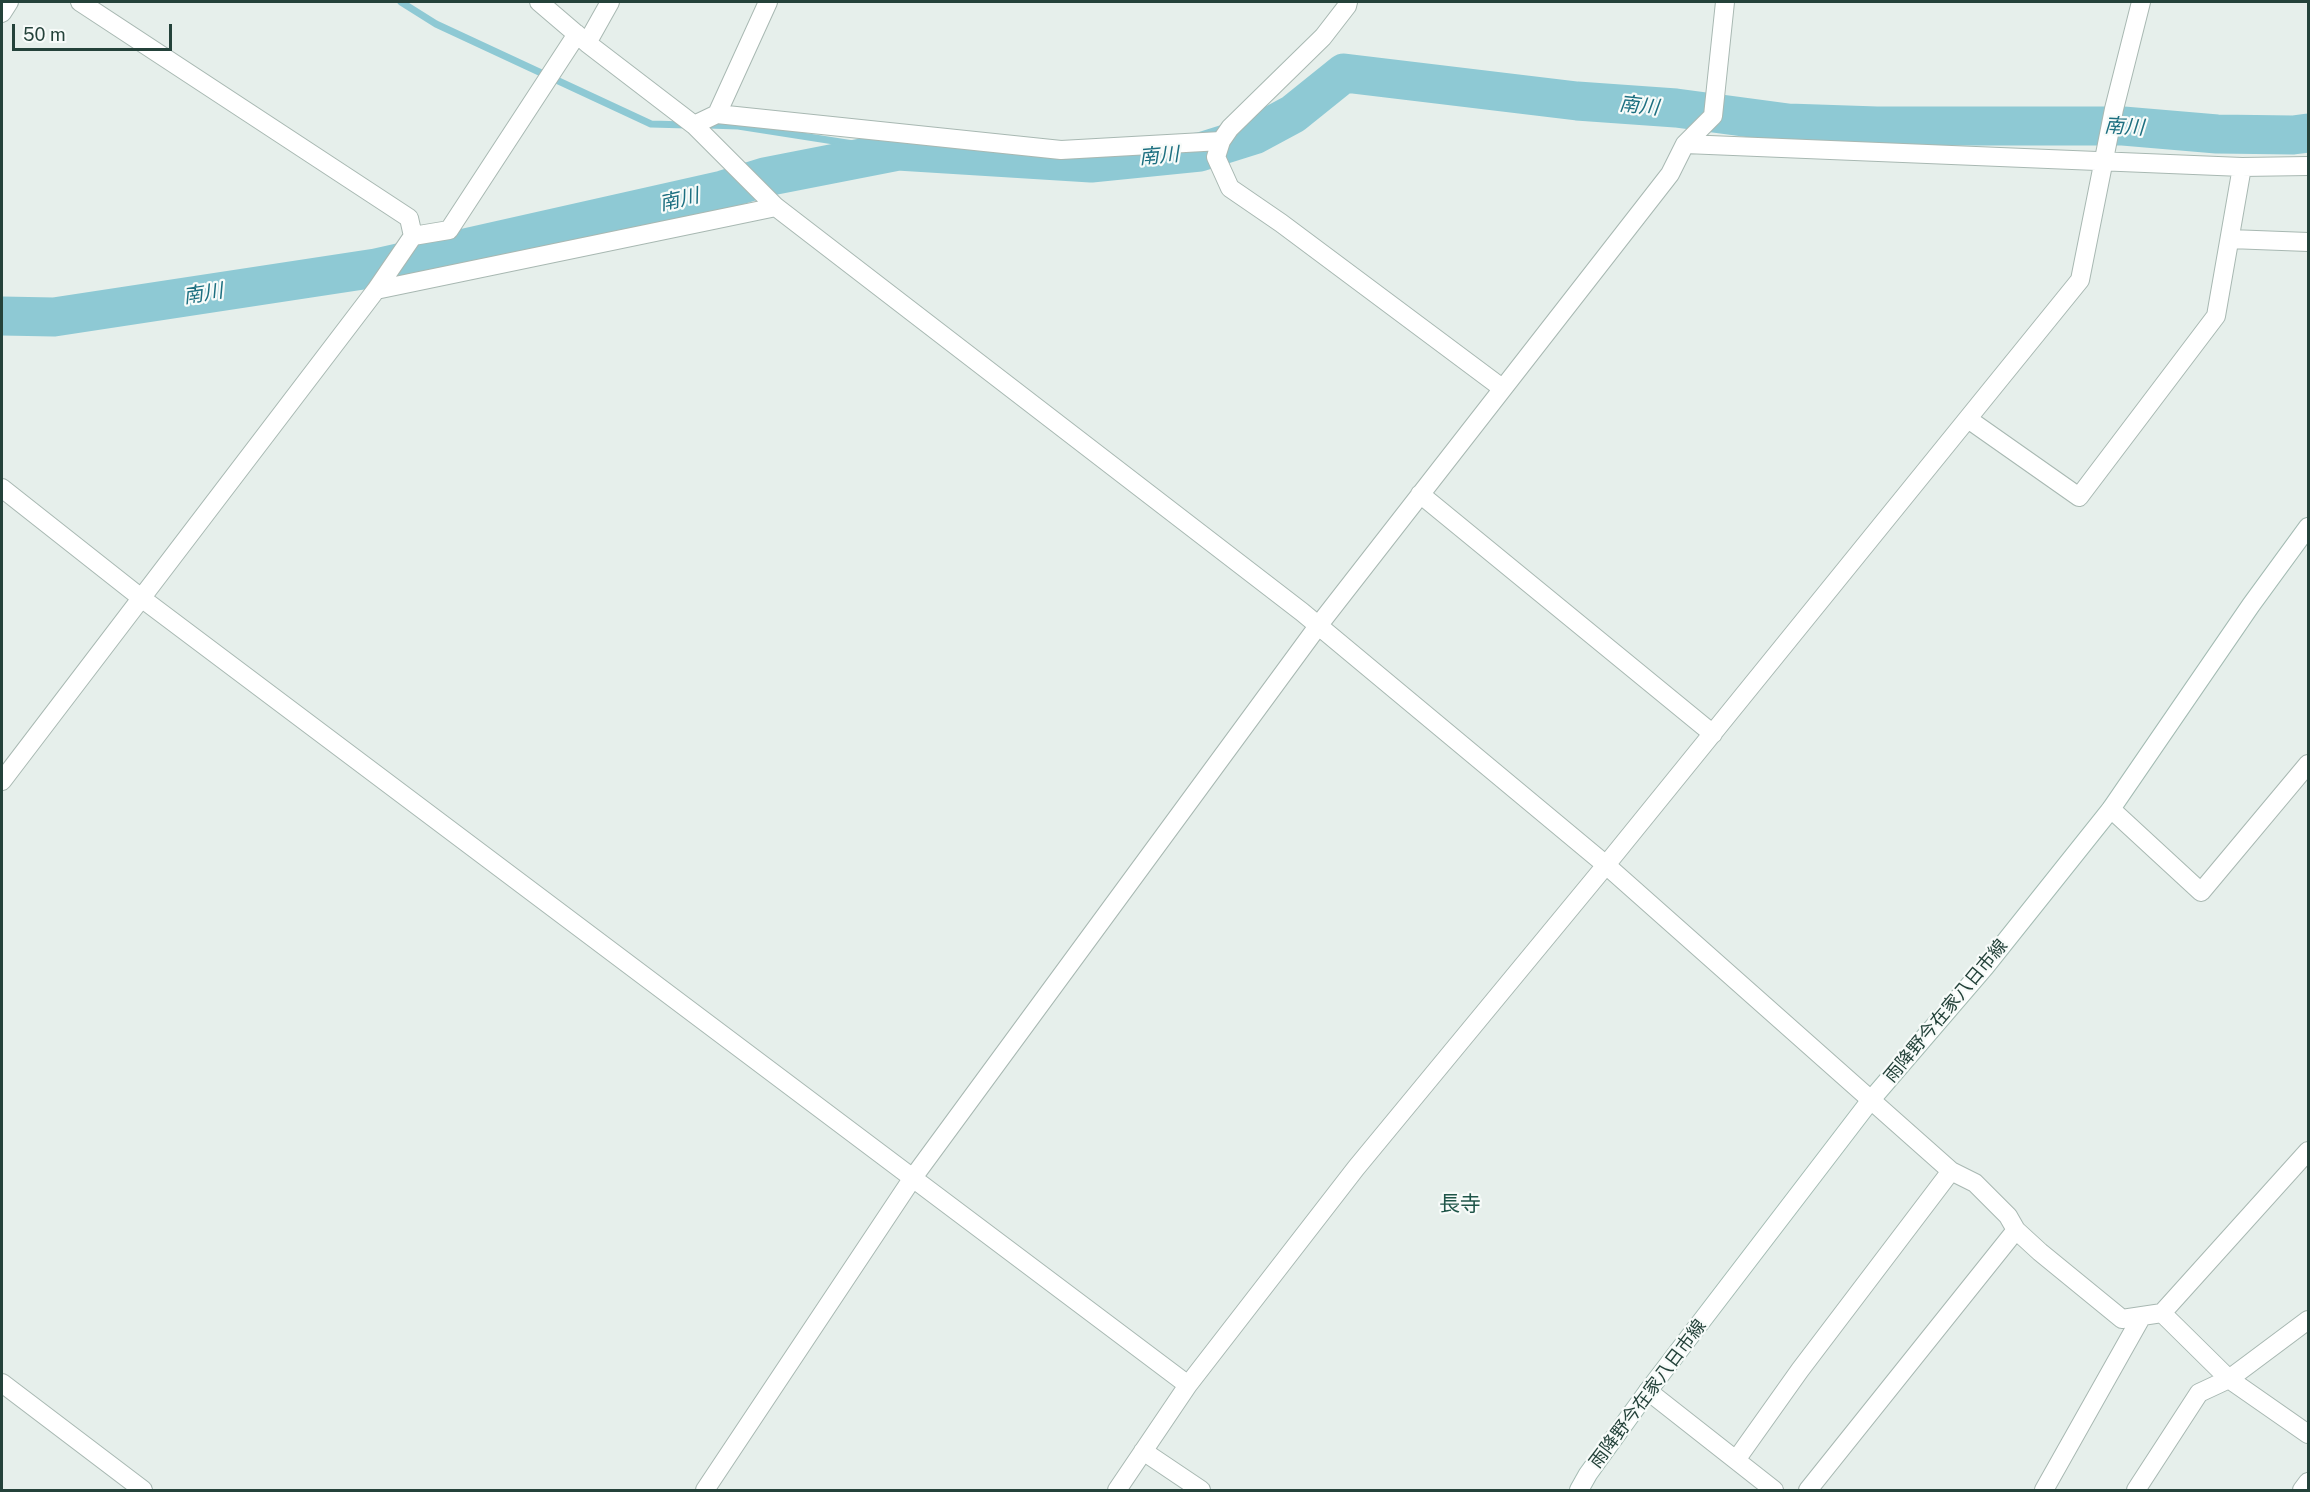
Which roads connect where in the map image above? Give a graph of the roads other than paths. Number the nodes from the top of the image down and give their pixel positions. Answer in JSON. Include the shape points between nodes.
{"nodes":[{"id":1,"x":9,"y":2,"type":"edge"},
{"id":2,"x":80,"y":2,"type":"edge"},
{"id":3,"x":539,"y":2,"type":"edge"},
{"id":4,"x":610,"y":2,"type":"edge"},
{"id":5,"x":768,"y":2,"type":"edge"},
{"id":6,"x":1348,"y":2,"type":"edge"},
{"id":7,"x":1725,"y":2,"type":"edge"},
{"id":8,"x":2141,"y":2,"type":"edge"},
{"id":9,"x":2,"y":13,"type":"edge"},
{"id":10,"x":582,"y":38,"type":"junction"},
{"id":11,"x":717,"y":114,"type":"junction"},
{"id":12,"x":694,"y":125,"type":"junction"},
{"id":13,"x":1221,"y":141,"type":"junction"},
{"id":14,"x":1685,"y":144,"type":"junction"},
{"id":15,"x":2104,"y":160,"type":"junction"},
{"id":16,"x":2242,"y":166,"type":"junction"},
{"id":17,"x":2308,"y":166,"type":"edge"},
{"id":18,"x":776,"y":207,"type":"junction"},
{"id":19,"x":413,"y":237,"type":"junction"},
{"id":20,"x":2230,"y":239,"type":"junction"},
{"id":21,"x":2308,"y":242,"type":"edge"},
{"id":22,"x":376,"y":290,"type":"junction"},
{"id":23,"x":1502,"y":388,"type":"junction"},
{"id":24,"x":1968,"y":419,"type":"junction"},
{"id":25,"x":2,"y":488,"type":"edge"},
{"id":26,"x":1420,"y":494,"type":"junction"},
{"id":27,"x":2308,"y":527,"type":"edge"},
{"id":28,"x":141,"y":597,"type":"junction"},
{"id":29,"x":1318,"y":626,"type":"junction"},
{"id":30,"x":1713,"y":734,"type":"junction"},
{"id":31,"x":2308,"y":764,"type":"edge"},
{"id":32,"x":2,"y":781,"type":"edge"},
{"id":33,"x":2110,"y":809,"type":"junction"},
{"id":34,"x":1606,"y":865,"type":"junction"},
{"id":35,"x":1870,"y":1101,"type":"junction"},
{"id":36,"x":2308,"y":1151,"type":"edge"},
{"id":37,"x":1951,"y":1171,"type":"junction"},
{"id":38,"x":912,"y":1179,"type":"junction"},
{"id":39,"x":2016,"y":1230,"type":"junction"},
{"id":40,"x":2162,"y":1313,"type":"junction"},
{"id":41,"x":2142,"y":1316,"type":"junction"},
{"id":42,"x":2308,"y":1320,"type":"edge"},
{"id":43,"x":2229,"y":1379,"type":"junction"},
{"id":44,"x":2,"y":1383,"type":"edge"},
{"id":45,"x":1188,"y":1385,"type":"junction"},
{"id":46,"x":1648,"y":1391,"type":"junction"},
{"id":47,"x":2308,"y":1434,"type":"edge"},
{"id":48,"x":1143,"y":1451,"type":"junction"},
{"id":49,"x":1736,"y":1460,"type":"junction"},
{"id":50,"x":2308,"y":1482,"type":"edge"},
{"id":51,"x":1763,"y":1487,"type":"edge"},
{"id":52,"x":144,"y":1491,"type":"edge"},
{"id":53,"x":705,"y":1491,"type":"edge"},
{"id":54,"x":1117,"y":1491,"type":"edge"},
{"id":55,"x":1201,"y":1491,"type":"edge"},
{"id":56,"x":1579,"y":1491,"type":"edge"},
{"id":57,"x":1808,"y":1491,"type":"edge"},
{"id":58,"x":2044,"y":1491,"type":"edge"},
{"id":59,"x":2136,"y":1491,"type":"edge"},
{"id":60,"x":2302,"y":1491,"type":"edge"}],
"edges":[{"from":1,"to":9,"type":"street"},
{"from":2,"to":19,"type":"street","via":[[409,218]]},
{"from":3,"to":10,"type":"street"},
{"from":4,"to":10,"type":"street"},
{"from":5,"to":11,"type":"street"},
{"from":6,"to":13,"type":"street","via":[[1323,37]]},
{"from":7,"to":14,"type":"street","via":[[1713,116]]},
{"from":8,"to":15,"type":"street"},
{"from":10,"to":12,"type":"street"},
{"from":10,"to":19,"type":"street","via":[[449,230]]},
{"from":11,"to":12,"type":"street"},
{"from":11,"to":13,"type":"street","via":[[1061,150]]},
{"from":12,"to":18,"type":"street"},
{"from":13,"to":23,"type":"street","via":[[1216,157],[1230,188]]},
{"from":14,"to":15,"type":"street"},
{"from":14,"to":23,"type":"street","via":[[1670,174]]},
{"from":15,"to":16,"type":"street"},
{"from":15,"to":24,"type":"street","via":[[2079,280]]},
{"from":16,"to":17,"type":"street"},
{"from":16,"to":20,"type":"street"},
{"from":18,"to":22,"type":"street"},
{"from":18,"to":29,"type":"street"},
{"from":19,"to":22,"type":"street"},
{"from":20,"to":21,"type":"street"},
{"from":20,"to":24,"type":"street","via":[[2216,316],[2079,497]]},
{"from":22,"to":28,"type":"street"},
{"from":23,"to":26,"type":"street"},
{"from":24,"to":30,"type":"street"},
{"from":25,"to":28,"type":"street"},
{"from":26,"to":29,"type":"street"},
{"from":26,"to":30,"type":"street"},
{"from":27,"to":33,"type":"street","name":"雨降野今在家八日市線"},
{"from":28,"to":32,"type":"street"},
{"from":28,"to":38,"type":"street"},
{"from":29,"to":34,"type":"street"},
{"from":29,"to":38,"type":"street"},
{"from":30,"to":34,"type":"street"},
{"from":31,"to":33,"type":"street","via":[[2201,892]]},
{"from":33,"to":35,"type":"street","name":"雨降野今在家八日市線","via":[[1985,966]]},
{"from":34,"to":35,"type":"street"},
{"from":34,"to":45,"type":"street","via":[[1356,1168]]},
{"from":35,"to":37,"type":"street"},
{"from":35,"to":46,"type":"street","name":"雨降野今在家八日市線"},
{"from":36,"to":40,"type":"street"},
{"from":37,"to":39,"type":"street","via":[[1975,1183],[2008,1216]]},
{"from":37,"to":49,"type":"street"},
{"from":38,"to":45,"type":"street"},
{"from":38,"to":53,"type":"street"},
{"from":39,"to":41,"type":"street","via":[[2122,1319]]},
{"from":39,"to":57,"type":"street"},
{"from":40,"to":41,"type":"street"},
{"from":40,"to":43,"type":"street"},
{"from":41,"to":58,"type":"street"},
{"from":42,"to":43,"type":"street"},
{"from":43,"to":47,"type":"street"},
{"from":43,"to":59,"type":"street","via":[[2199,1393]]},
{"from":44,"to":52,"type":"street"},
{"from":45,"to":48,"type":"street"},
{"from":46,"to":49,"type":"street"},
{"from":46,"to":56,"type":"street","name":"雨降野今在家八日市線"},
{"from":48,"to":54,"type":"street"},
{"from":48,"to":55,"type":"street"},
{"from":49,"to":51,"type":"street"},
{"from":50,"to":60,"type":"street"}]}
